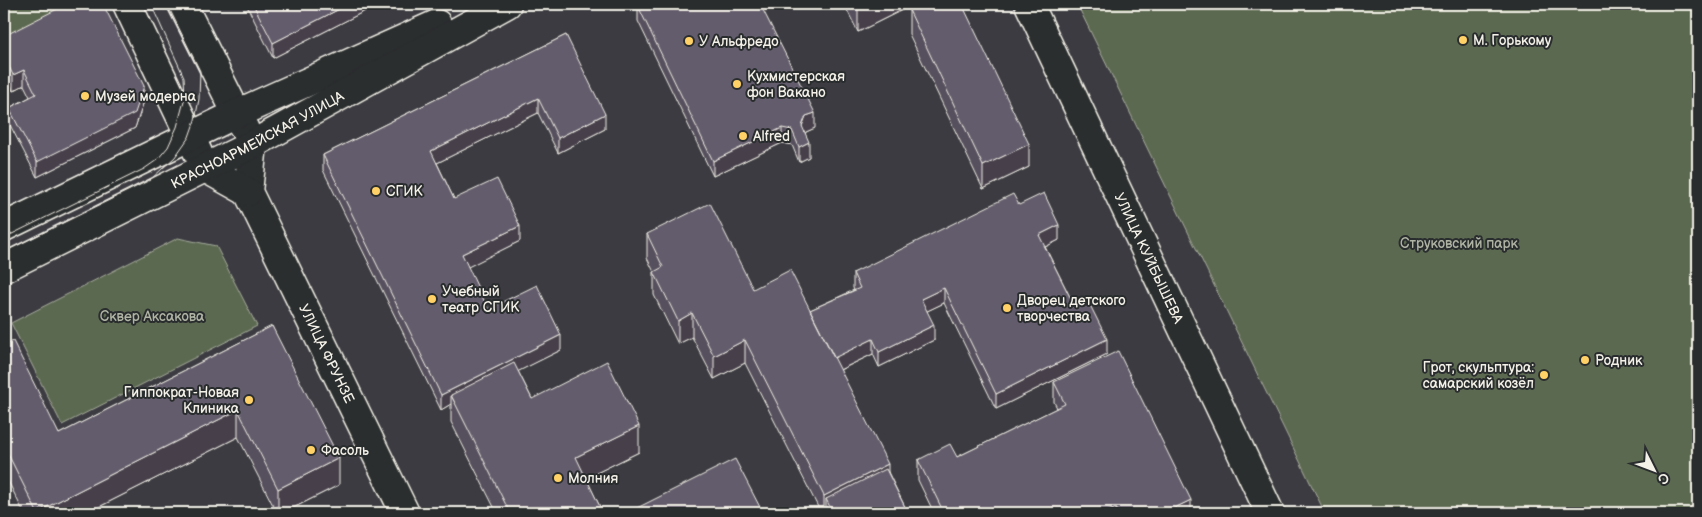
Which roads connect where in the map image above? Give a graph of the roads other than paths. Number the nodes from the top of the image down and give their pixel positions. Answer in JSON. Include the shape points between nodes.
{"nodes":[{"id":1,"x":127,"y":4,"type":"edge"},
{"id":2,"x":182,"y":4,"type":"edge"},
{"id":3,"x":482,"y":4,"type":"edge"},
{"id":4,"x":507,"y":4,"type":"edge"},
{"id":5,"x":1028,"y":4,"type":"edge"},
{"id":6,"x":236,"y":114,"type":"junction"},
{"id":7,"x":189,"y":137,"type":"junction"},
{"id":8,"x":253,"y":144,"type":"junction"},
{"id":9,"x":205,"y":168,"type":"junction"},
{"id":10,"x":248,"y":192,"type":"junction"},
{"id":11,"x":4,"y":227,"type":"edge"},
{"id":12,"x":4,"y":268,"type":"edge"},
{"id":13,"x":405,"y":513,"type":"edge"},
{"id":14,"x":1270,"y":513,"type":"edge"}],
"edges":[{"from":1,"to":7,"type":"main road"},
{"from":2,"to":6,"type":"main road"},
{"from":3,"to":6,"type":"main road","name":"КРАСНОАРМЕЙСКАЯ УЛИЦА"},
{"from":4,"to":8,"type":"main road","name":"КРАСНОАРМЕЙСКАЯ УЛИЦА"},
{"from":5,"to":14,"type":"main road","name":"УЛИЦА КУЙБЫШЕВА"},
{"from":6,"to":7,"type":"main road","name":"КРАСНОАРМЕЙСКАЯ УЛИЦА"},
{"from":6,"to":8,"type":"main road"},
{"from":7,"to":9,"type":"main road"},
{"from":7,"to":11,"type":"main road"},
{"from":8,"to":9,"type":"main road","name":"КРАСНОАРМЕЙСКАЯ УЛИЦА"},
{"from":8,"to":10,"type":"main road"},
{"from":9,"to":10,"type":"main road"},
{"from":9,"to":12,"type":"main road","name":"КРАСНОАРМЕЙСКАЯ УЛИЦА"},
{"from":10,"to":13,"type":"main road","name":"УЛИЦА ФРУНЗЕ"}]}
